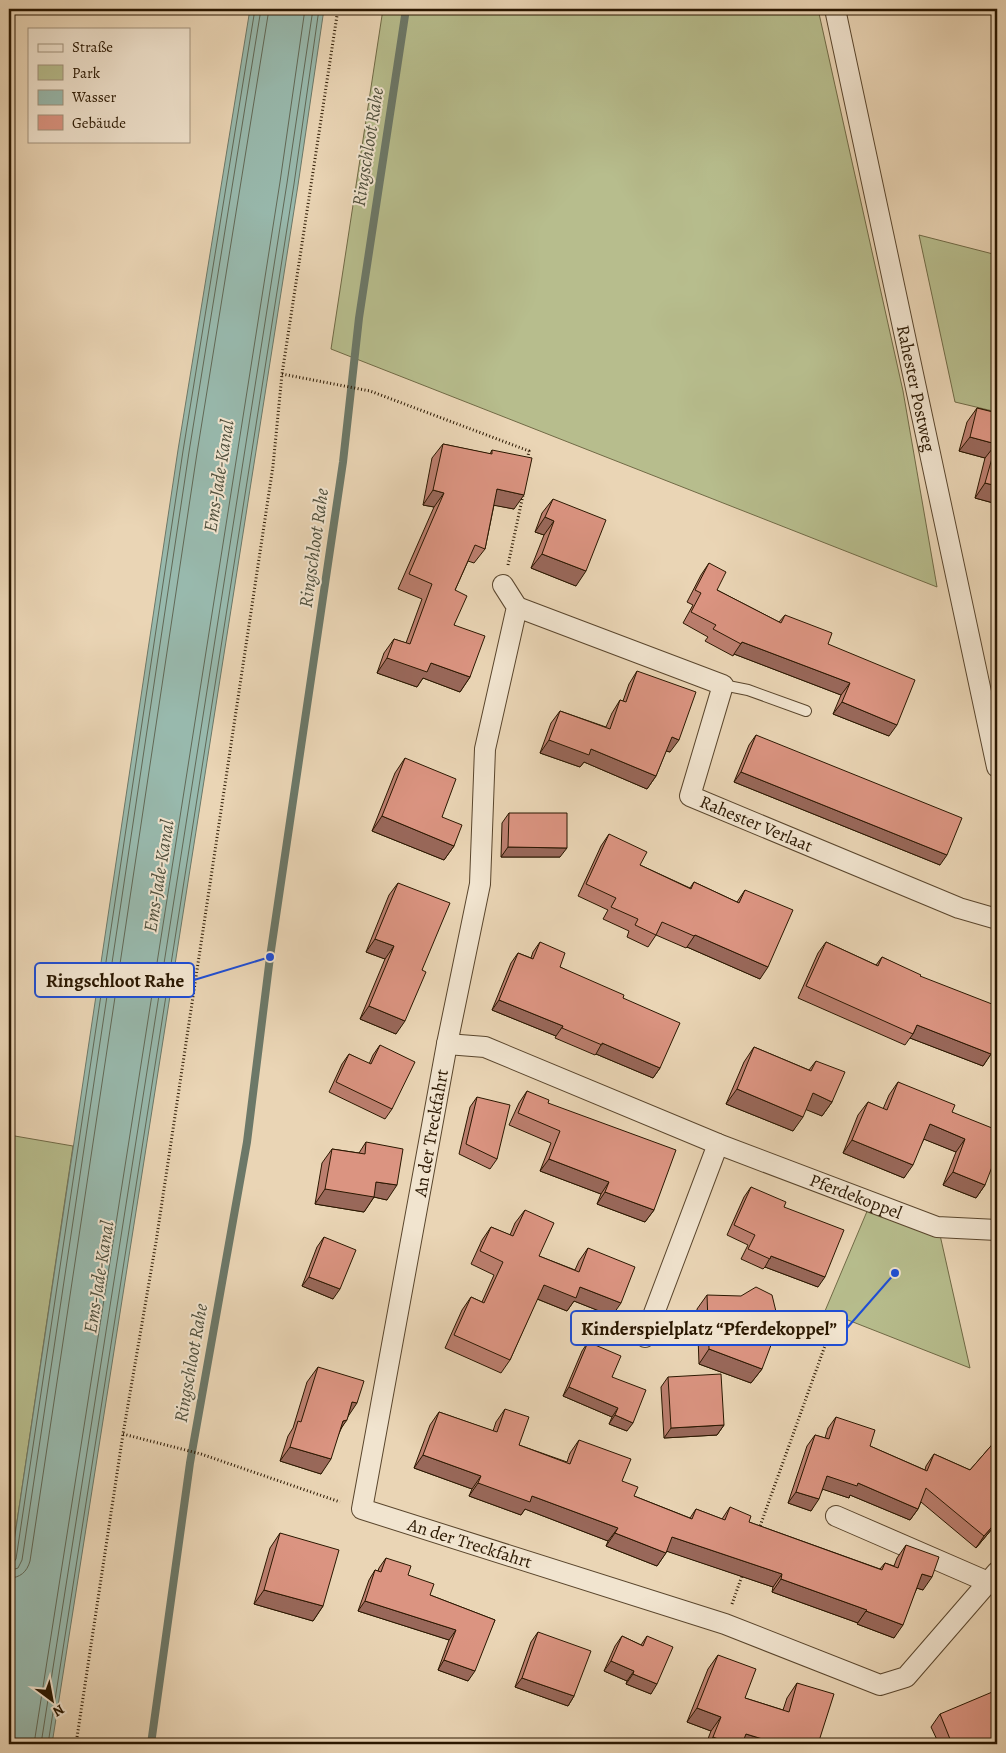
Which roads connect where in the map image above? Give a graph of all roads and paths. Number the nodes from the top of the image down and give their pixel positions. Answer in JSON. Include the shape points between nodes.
{"nodes":[{"id":1,"x":338,"y":9,"type":"edge"},
{"id":2,"x":834,"y":9,"type":"edge"},
{"id":3,"x":282,"y":374,"type":"junction"},
{"id":4,"x":526,"y":469,"type":"edge"},
{"id":5,"x":524,"y":488,"type":"edge"},
{"id":6,"x":503,"y":585,"type":"joint"},
{"id":7,"x":516,"y":607,"type":"junction"},
{"id":8,"x":723,"y":685,"type":"junction"},
{"id":9,"x":806,"y":711,"type":"dead end"},
{"id":10,"x":997,"y":767,"type":"edge"},
{"id":11,"x":997,"y":919,"type":"edge"},
{"id":12,"x":447,"y":1044,"type":"junction"},
{"id":13,"x":718,"y":1144,"type":"junction"},
{"id":14,"x":997,"y":1230,"type":"edge"},
{"id":15,"x":836,"y":1315,"type":"dead end"},
{"id":16,"x":645,"y":1337,"type":"dead end"},
{"id":17,"x":123,"y":1434,"type":"junction"},
{"id":18,"x":362,"y":1509,"type":"junction"},
{"id":19,"x":836,"y":1516,"type":"dead end"},
{"id":20,"x":759,"y":1530,"type":"edge"},
{"id":21,"x":745,"y":1568,"type":"edge"},
{"id":22,"x":993,"y":1577,"type":"edge"},
{"id":23,"x":725,"y":1624,"type":"junction"},
{"id":24,"x":76,"y":1744,"type":"edge"}],
"edges":[{"from":1,"to":3,"type":"path"},
{"from":2,"to":10,"type":"street","name":"Rahester Postweg"},
{"from":3,"to":4,"type":"path","via":[[370,391],[529,451]]},
{"from":3,"to":17,"type":"path","via":[[272,476],[156,1242]]},
{"from":5,"to":6,"type":"path"},
{"from":6,"to":7,"type":"street"},
{"from":7,"to":8,"type":"street"},
{"from":7,"to":12,"type":"street","via":[[485,749],[480,884]]},
{"from":8,"to":9,"type":"lane","via":[[748,690]]},
{"from":8,"to":11,"type":"street","name":"Rahester Verlaat","via":[[690,796],[960,908]]},
{"from":12,"to":13,"type":"street","name":"Pferdekoppel","via":[[485,1047]]},
{"from":12,"to":18,"type":"street","name":"An der Treckfahrt"},
{"from":13,"to":14,"type":"street","name":"Pferdekoppel","via":[[937,1227]]},
{"from":13,"to":16,"type":"street"},
{"from":15,"to":20,"type":"path"},
{"from":17,"to":18,"type":"path","via":[[201,1454]]},
{"from":17,"to":24,"type":"path"},
{"from":18,"to":23,"type":"street","name":"An der Treckfahrt"},
{"from":19,"to":22,"type":"street","name":"An der Treckfahrt"},
{"from":21,"to":23,"type":"path"},
{"from":22,"to":23,"type":"street","name":"An der Treckfahrt","via":[[906,1677],[880,1685]]}]}
